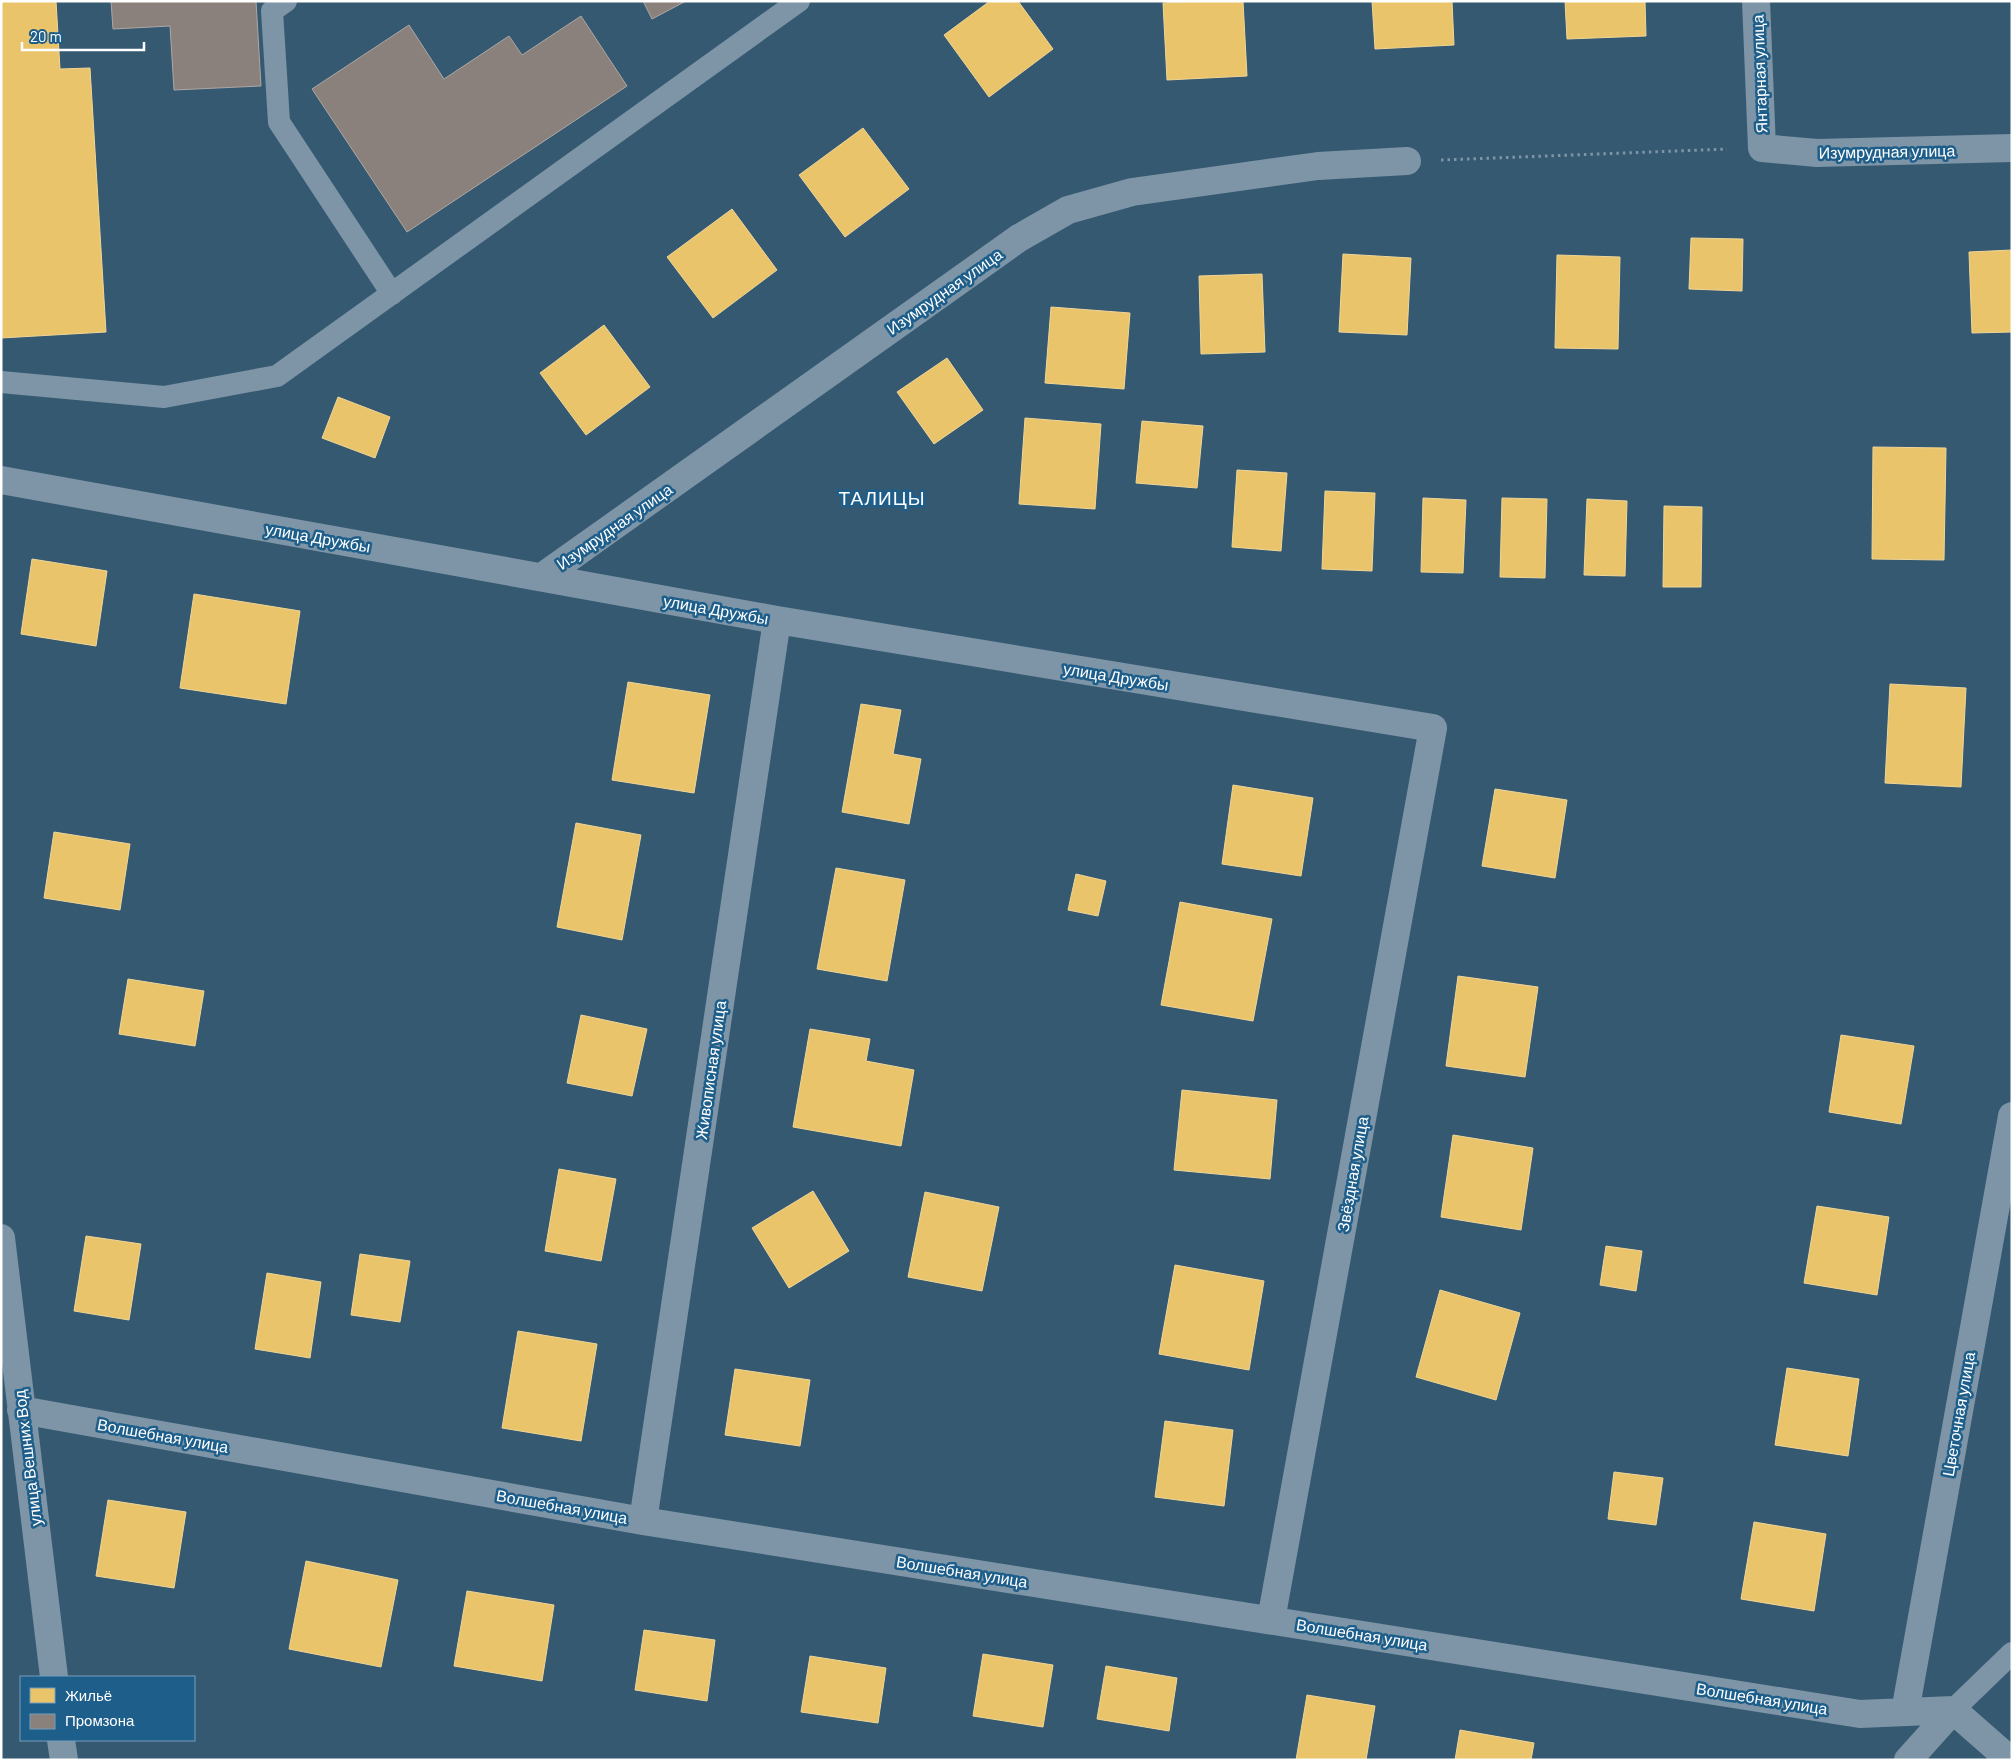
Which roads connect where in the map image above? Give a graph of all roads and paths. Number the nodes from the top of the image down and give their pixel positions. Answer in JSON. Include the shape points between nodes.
{"nodes":[{"id":1,"x":286,"y":1,"type":"edge"},
{"id":2,"x":799,"y":1,"type":"edge"},
{"id":3,"x":1756,"y":1,"type":"edge"},
{"id":4,"x":1762,"y":148,"type":"junction"},
{"id":5,"x":2012,"y":148,"type":"edge"},
{"id":6,"x":1408,"y":161,"type":"joint"},
{"id":7,"x":392,"y":294,"type":"junction"},
{"id":8,"x":1,"y":382,"type":"edge"},
{"id":9,"x":1,"y":480,"type":"edge"},
{"id":10,"x":542,"y":577,"type":"junction"},
{"id":11,"x":777,"y":620,"type":"junction"},
{"id":12,"x":1433,"y":728,"type":"joint"},
{"id":13,"x":2012,"y":1116,"type":"edge"},
{"id":14,"x":1,"y":1238,"type":"edge"},
{"id":15,"x":7,"y":1333,"type":"edge"},
{"id":16,"x":21,"y":1410,"type":"junction"},
{"id":17,"x":643,"y":1521,"type":"junction"},
{"id":18,"x":1271,"y":1620,"type":"junction"},
{"id":19,"x":2012,"y":1653,"type":"edge"},
{"id":20,"x":54,"y":1676,"type":"edge"},
{"id":21,"x":1953,"y":1710,"type":"junction"},
{"id":22,"x":1905,"y":1712,"type":"junction"},
{"id":23,"x":61,"y":1741,"type":"edge"},
{"id":24,"x":64,"y":1760,"type":"edge"},
{"id":25,"x":1908,"y":1760,"type":"edge"},
{"id":26,"x":2010,"y":1760,"type":"edge"}],
"edges":[{"from":1,"to":7,"type":"lane","via":[[272,11],[279,122]]},
{"from":2,"to":7,"type":"lane"},
{"from":3,"to":4,"type":"street","name":"Янтарная улица"},
{"from":4,"to":5,"type":"street","name":"Изумрудная улица","via":[[1817,153]]},
{"from":4,"to":6,"type":"path"},
{"from":6,"to":10,"type":"street","name":"Изумрудная улица","via":[[1318,166],[1132,192],[1068,210],[1019,238]]},
{"from":7,"to":8,"type":"lane","via":[[277,376],[164,398]]},
{"from":9,"to":10,"type":"street","name":"улица Дружбы"},
{"from":10,"to":11,"type":"street","name":"улица Дружбы"},
{"from":11,"to":12,"type":"street","name":"улица Дружбы"},
{"from":11,"to":17,"type":"street","name":"Живописная улица"},
{"from":12,"to":18,"type":"street","name":"Звёздная улица"},
{"from":13,"to":22,"type":"street","name":"Цветочная улица"},
{"from":14,"to":15,"type":"street","name":"улица Вешних Вод"},
{"from":15,"to":16,"type":"street","name":"улица Вешних Вод"},
{"from":16,"to":17,"type":"street","name":"Волшебная улица"},
{"from":16,"to":20,"type":"street","name":"улица Вешних Вод"},
{"from":17,"to":18,"type":"street","name":"Волшебная улица"},
{"from":18,"to":22,"type":"street","name":"Волшебная улица","via":[[1860,1714]]},
{"from":19,"to":21,"type":"lane"},
{"from":21,"to":22,"type":"street","name":"Волшебная улица"},
{"from":21,"to":25,"type":"street"},
{"from":21,"to":26,"type":"street"},
{"from":23,"to":24,"type":"street"}]}
